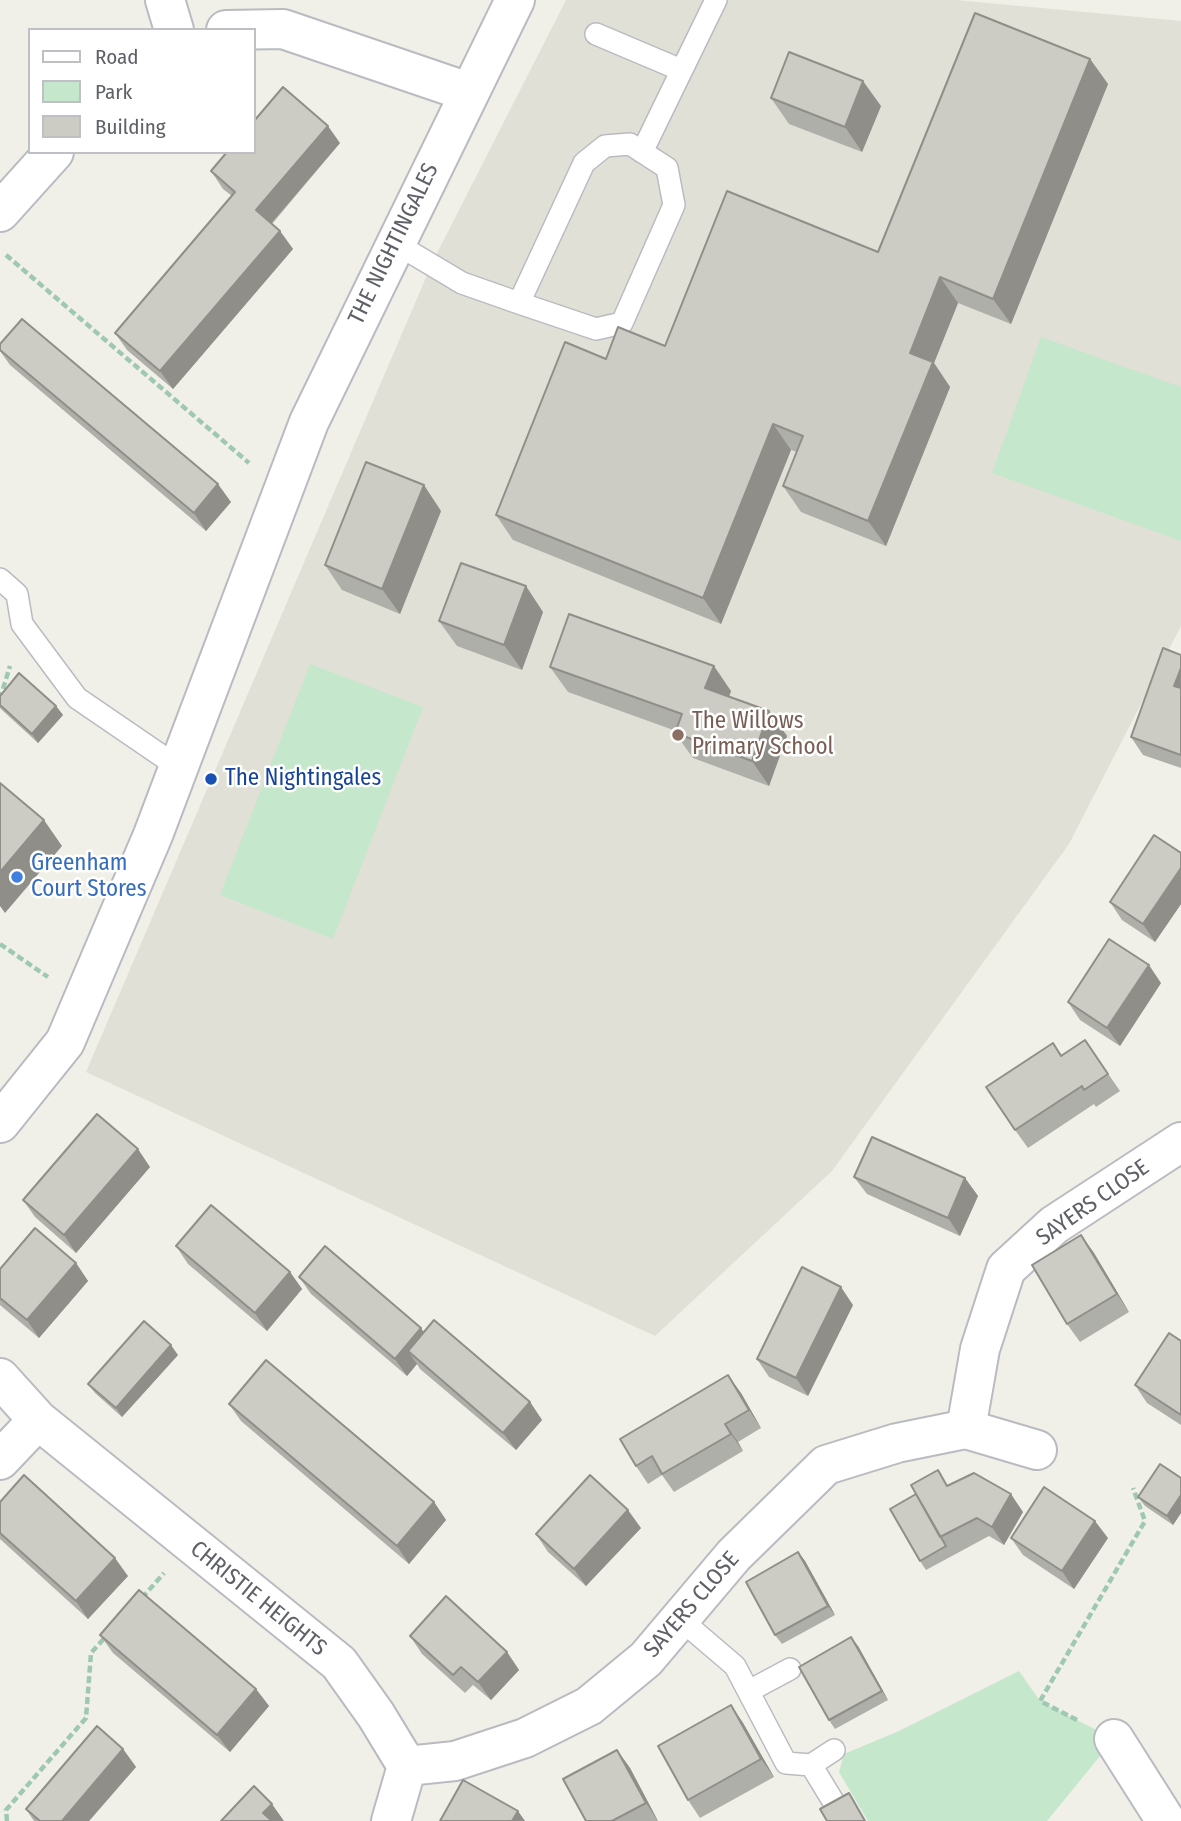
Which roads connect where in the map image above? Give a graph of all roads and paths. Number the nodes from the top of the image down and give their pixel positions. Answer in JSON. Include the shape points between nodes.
{"nodes":[{"id":1,"x":165,"y":0,"type":"edge"},
{"id":2,"x":515,"y":0,"type":"edge"},
{"id":3,"x":716,"y":0,"type":"edge"},
{"id":4,"x":173,"y":28,"type":"edge"},
{"id":5,"x":256,"y":29,"type":"edge"},
{"id":6,"x":596,"y":34,"type":"dead end"},
{"id":7,"x":681,"y":70,"type":"junction"},
{"id":8,"x":468,"y":92,"type":"junction"},
{"id":9,"x":642,"y":152,"type":"junction"},
{"id":10,"x":52,"y":154,"type":"edge"},
{"id":11,"x":0,"y":212,"type":"edge"},
{"id":12,"x":395,"y":243,"type":"junction"},
{"id":13,"x":0,"y":250,"type":"edge"},
{"id":14,"x":519,"y":303,"type":"junction"},
{"id":15,"x":281,"y":490,"type":"junction"},
{"id":16,"x":0,"y":579,"type":"edge"},
{"id":17,"x":178,"y":767,"type":"junction"},
{"id":18,"x":0,"y":944,"type":"edge"},
{"id":19,"x":83,"y":1000,"type":"junction"},
{"id":20,"x":0,"y":1123,"type":"edge"},
{"id":21,"x":1181,"y":1142,"type":"edge"},
{"id":22,"x":0,"y":1378,"type":"edge"},
{"id":23,"x":38,"y":1420,"type":"junction"},
{"id":24,"x":966,"y":1429,"type":"junction"},
{"id":25,"x":1037,"y":1450,"type":"dead end"},
{"id":26,"x":0,"y":1461,"type":"edge"},
{"id":27,"x":1133,"y":1488,"type":"dead end"},
{"id":28,"x":191,"y":1544,"type":"junction"},
{"id":29,"x":136,"y":1603,"type":"edge"},
{"id":30,"x":680,"y":1619,"type":"junction"},
{"id":31,"x":109,"y":1633,"type":"edge"},
{"id":32,"x":790,"y":1669,"type":"dead end"},
{"id":33,"x":749,"y":1691,"type":"junction"},
{"id":34,"x":1040,"y":1701,"type":"dead end"},
{"id":35,"x":1114,"y":1739,"type":"dead end"},
{"id":36,"x":834,"y":1749,"type":"dead end"},
{"id":37,"x":811,"y":1765,"type":"junction"},
{"id":38,"x":407,"y":1766,"type":"junction"},
{"id":39,"x":833,"y":1801,"type":"edge"},
{"id":40,"x":7,"y":1821,"type":"edge"},
{"id":41,"x":391,"y":1821,"type":"edge"},
{"id":42,"x":1166,"y":1821,"type":"edge"}],
"edges":[{"from":1,"to":4,"type":"street"},
{"from":2,"to":8,"type":"street","name":"THE NIGHTINGALES"},
{"from":3,"to":7,"type":"lane"},
{"from":5,"to":8,"type":"street","via":[[283,29]]},
{"from":6,"to":7,"type":"lane"},
{"from":7,"to":9,"type":"lane"},
{"from":8,"to":12,"type":"street","name":"THE NIGHTINGALES"},
{"from":9,"to":14,"type":"lane","via":[[630,145],[605,146],[584,163]]},
{"from":9,"to":14,"type":"lane","via":[[667,168],[674,205],[622,323],[596,329]]},
{"from":10,"to":11,"type":"street"},
{"from":12,"to":14,"type":"lane","via":[[462,283]]},
{"from":12,"to":15,"type":"street","name":"THE NIGHTINGALES"},
{"from":13,"to":15,"type":"path"},
{"from":15,"to":17,"type":"street","name":"THE NIGHTINGALES"},
{"from":16,"to":17,"type":"lane","via":[[17,594],[22,624],[77,698]]},
{"from":17,"to":19,"type":"street","name":"THE NIGHTINGALES"},
{"from":18,"to":19,"type":"path"},
{"from":19,"to":20,"type":"street","name":"THE NIGHTINGALES","via":[[65,1042]]},
{"from":21,"to":24,"type":"street","name":"SAYERS CLOSE","via":[[1054,1225],[1006,1269],[980,1349]]},
{"from":22,"to":23,"type":"street","name":"CHRISTIE HEIGHTS"},
{"from":23,"to":26,"type":"street"},
{"from":23,"to":28,"type":"street","name":"CHRISTIE HEIGHTS"},
{"from":24,"to":25,"type":"street","name":"SAYERS CLOSE"},
{"from":24,"to":30,"type":"street","name":"SAYERS CLOSE","via":[[897,1443],[826,1465],[734,1555]]},
{"from":27,"to":34,"type":"path","via":[[1145,1521]]},
{"from":28,"to":29,"type":"path"},
{"from":28,"to":38,"type":"street","name":"CHRISTIE HEIGHTS","via":[[339,1663]]},
{"from":30,"to":33,"type":"lane","via":[[735,1666]]},
{"from":30,"to":38,"type":"street","name":"SAYERS CLOSE","via":[[646,1659],[589,1706],[513,1742],[455,1760]]},
{"from":31,"to":40,"type":"path","via":[[91,1653],[86,1717],[6,1810]]},
{"from":32,"to":33,"type":"lane"},
{"from":33,"to":37,"type":"lane","via":[[786,1762]]},
{"from":35,"to":42,"type":"street"},
{"from":36,"to":37,"type":"lane"},
{"from":37,"to":39,"type":"lane"},
{"from":38,"to":41,"type":"street"}]}
